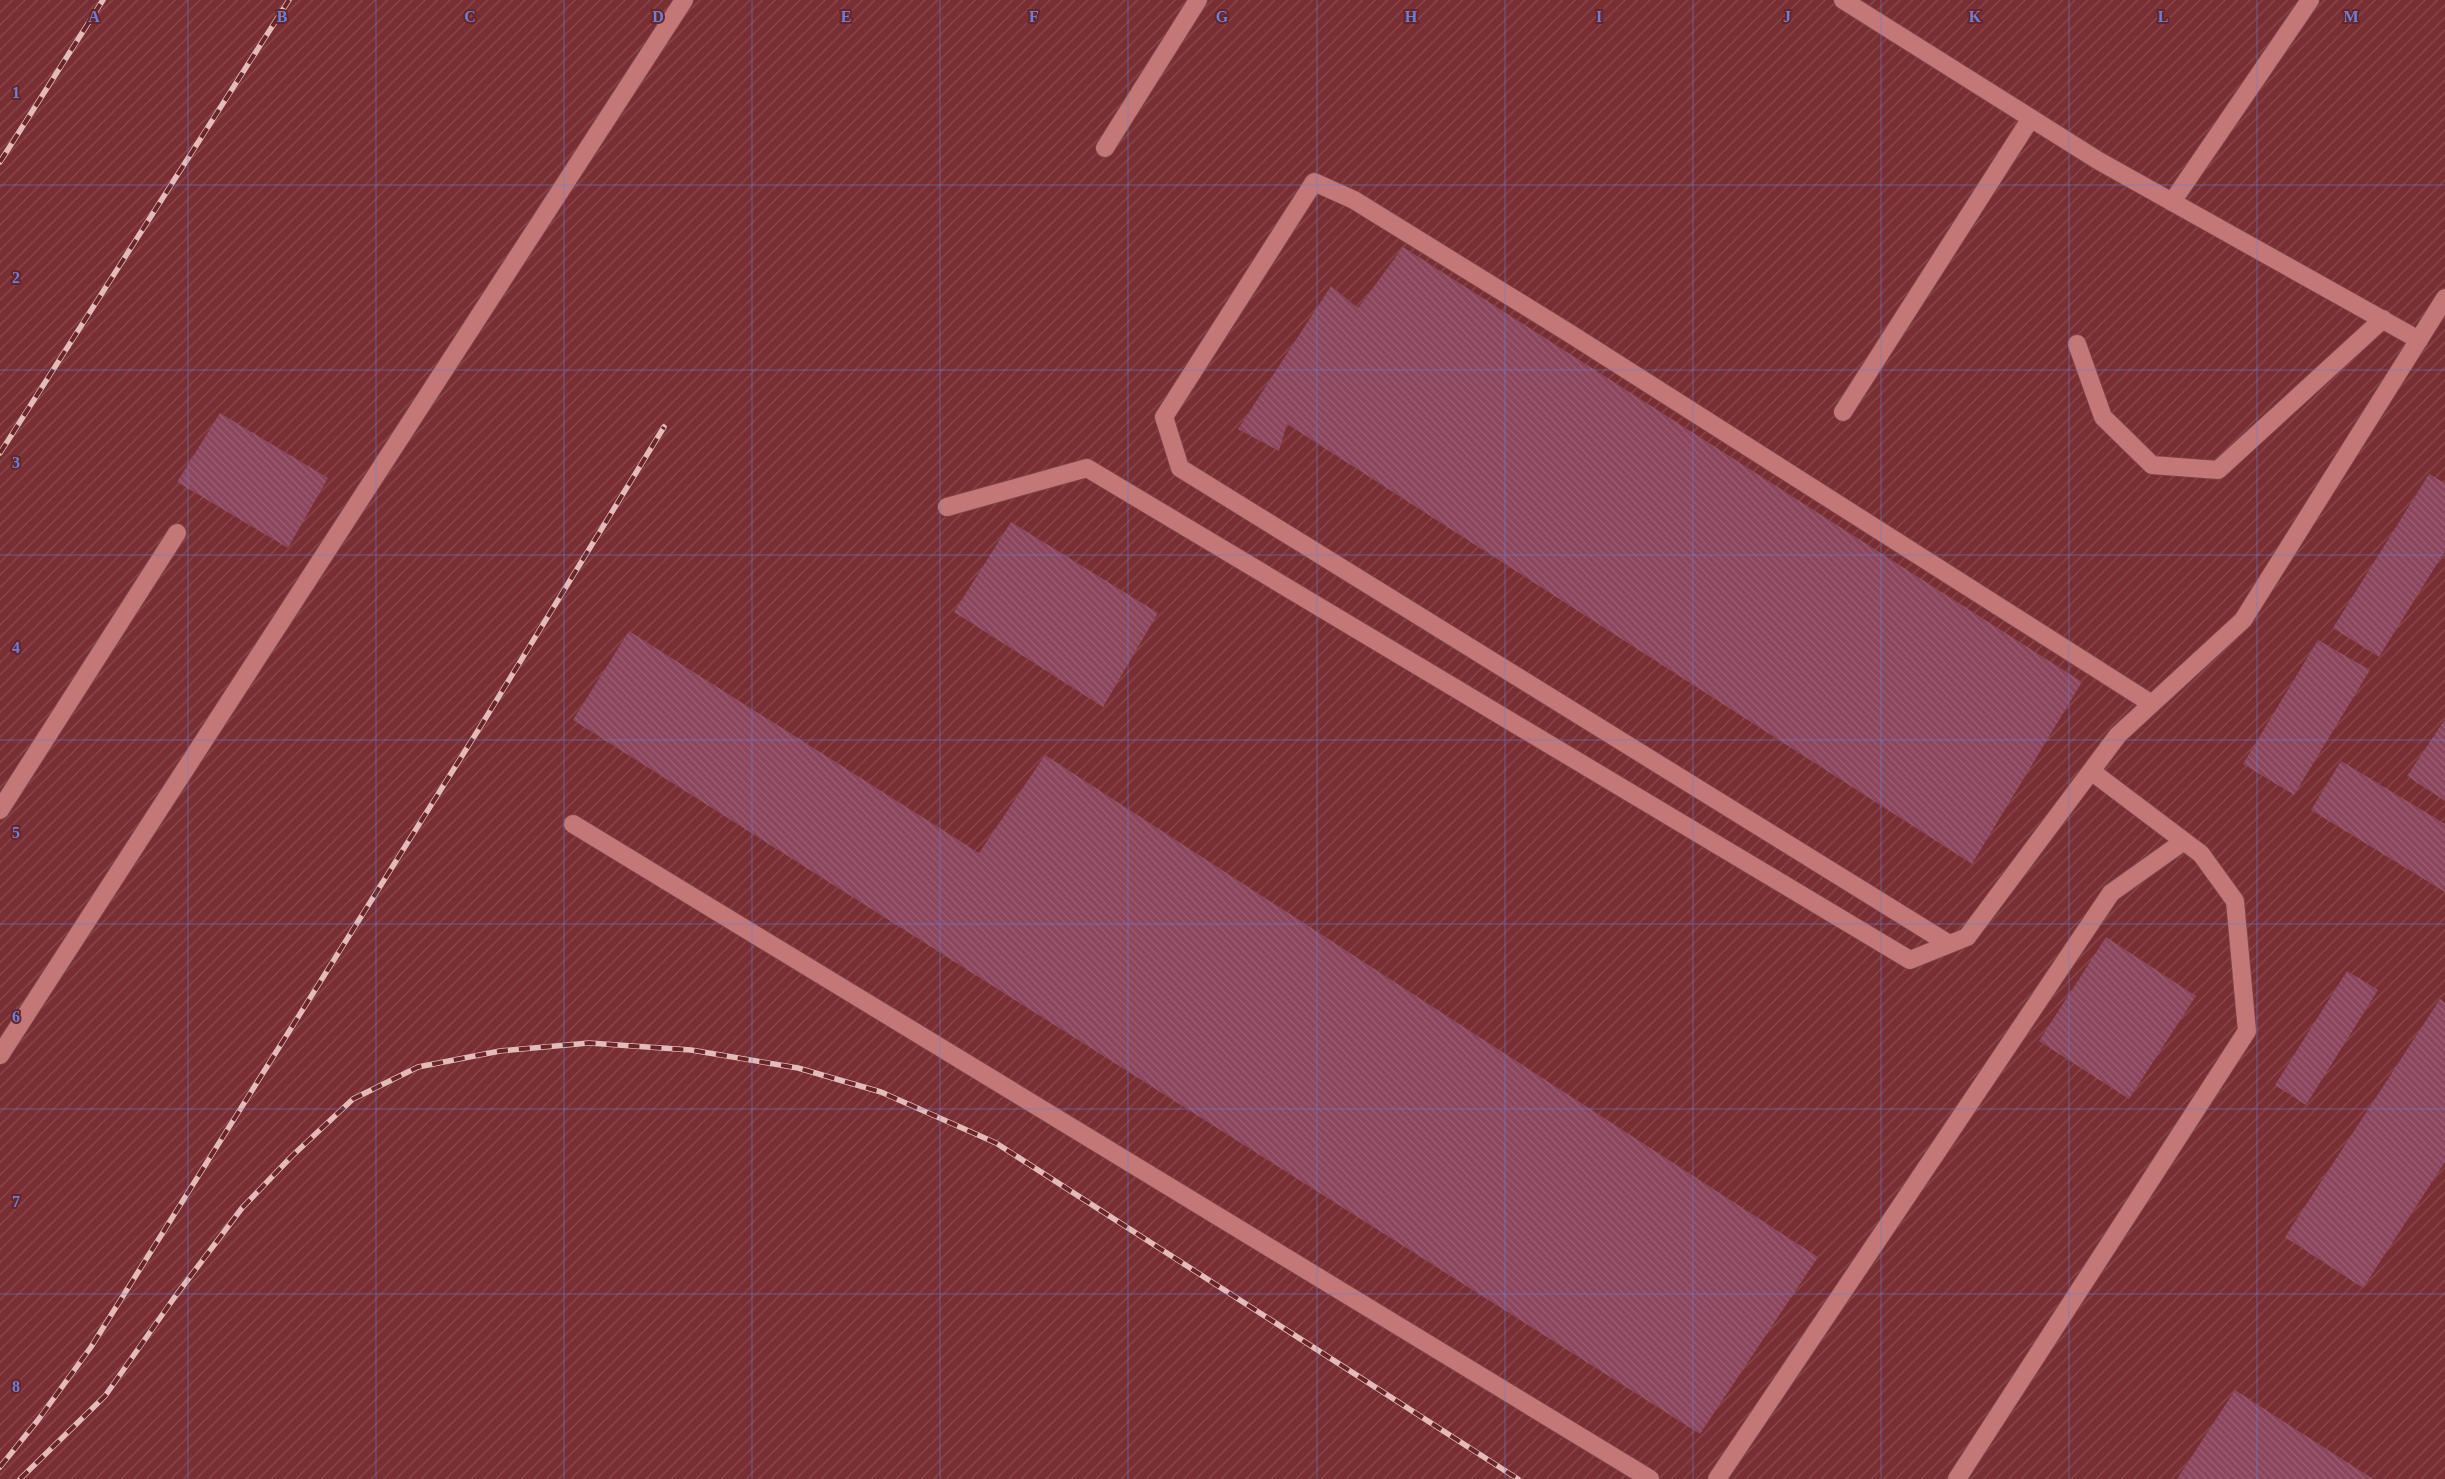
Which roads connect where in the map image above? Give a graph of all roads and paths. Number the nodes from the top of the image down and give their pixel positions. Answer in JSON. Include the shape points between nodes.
{"nodes":[{"id":1,"x":684,"y":0,"type":"edge"},
{"id":2,"x":1198,"y":0,"type":"edge"},
{"id":3,"x":1843,"y":0,"type":"edge"},
{"id":4,"x":2310,"y":0,"type":"edge"},
{"id":5,"x":2031,"y":118,"type":"junction"},
{"id":6,"x":1104,"y":148,"type":"dead end"},
{"id":7,"x":2172,"y":202,"type":"junction"},
{"id":8,"x":2445,"y":298,"type":"edge"},
{"id":9,"x":2383,"y":320,"type":"junction"},
{"id":10,"x":2419,"y":340,"type":"junction"},
{"id":11,"x":2077,"y":344,"type":"dead end"},
{"id":12,"x":1843,"y":412,"type":"dead end"},
{"id":13,"x":947,"y":507,"type":"dead end"},
{"id":14,"x":177,"y":533,"type":"dead end"},
{"id":15,"x":2152,"y":704,"type":"junction"},
{"id":16,"x":2091,"y":772,"type":"junction"},
{"id":17,"x":0,"y":810,"type":"edge"},
{"id":18,"x":572,"y":824,"type":"dead end"},
{"id":19,"x":2184,"y":841,"type":"junction"},
{"id":20,"x":1949,"y":944,"type":"junction"},
{"id":21,"x":0,"y":1055,"type":"edge"},
{"id":22,"x":1650,"y":1479,"type":"edge"},
{"id":23,"x":1717,"y":1479,"type":"edge"},
{"id":24,"x":1958,"y":1479,"type":"edge"}],
"edges":[{"from":1,"to":21,"type":"lane"},
{"from":2,"to":6,"type":"lane"},
{"from":3,"to":5,"type":"lane"},
{"from":4,"to":7,"type":"lane"},
{"from":5,"to":7,"type":"lane"},
{"from":5,"to":12,"type":"lane"},
{"from":7,"to":9,"type":"lane"},
{"from":8,"to":10,"type":"lane"},
{"from":9,"to":10,"type":"lane"},
{"from":9,"to":11,"type":"lane","via":[[2218,470],[2152,465],[2104,417]]},
{"from":10,"to":15,"type":"lane","via":[[2243,620]]},
{"from":13,"to":20,"type":"lane","via":[[1087,468],[1910,960]]},
{"from":14,"to":17,"type":"lane"},
{"from":15,"to":16,"type":"lane","via":[[2118,735]]},
{"from":15,"to":20,"type":"lane","via":[[1569,333],[1354,200],[1314,182],[1164,417],[1180,468]]},
{"from":16,"to":19,"type":"lane"},
{"from":16,"to":20,"type":"lane","via":[[1967,937]]},
{"from":18,"to":22,"type":"lane"},
{"from":19,"to":23,"type":"lane","via":[[2111,893]]},
{"from":19,"to":24,"type":"lane","via":[[2201,854],[2235,901],[2248,1031]]}]}
